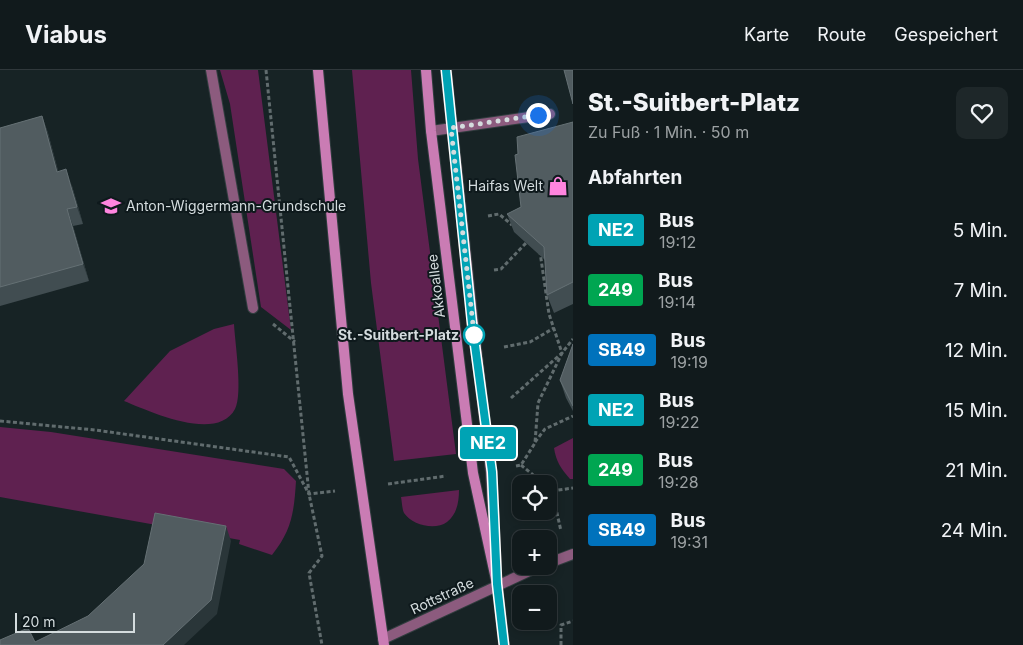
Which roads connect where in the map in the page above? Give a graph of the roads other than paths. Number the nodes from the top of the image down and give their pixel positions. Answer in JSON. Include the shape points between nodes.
{"nodes":[{"id":1,"x":211,"y":70,"type":"edge"},
{"id":2,"x":318,"y":70,"type":"edge"},
{"id":3,"x":426,"y":70,"type":"edge"},
{"id":4,"x":446,"y":70,"type":"edge"},
{"id":5,"x":550,"y":114,"type":"dead end"},
{"id":6,"x":451,"y":128,"type":"junction"},
{"id":7,"x":431,"y":131,"type":"junction"},
{"id":8,"x":253,"y":308,"type":"dead end"},
{"id":9,"x":573,"y":554,"type":"edge"},
{"id":10,"x":557,"y":559,"type":"edge"},
{"id":11,"x":518,"y":575,"type":"edge"},
{"id":12,"x":497,"y":584,"type":"junction"},
{"id":13,"x":384,"y":642,"type":"edge"},
{"id":14,"x":504,"y":645,"type":"edge"}],
"edges":[{"from":1,"to":8,"type":"street"},
{"from":2,"to":13,"type":"main road","via":[[348,394]]},
{"from":3,"to":7,"type":"main road","name":"Akkoallee"},
{"from":4,"to":6,"type":"street"},
{"from":5,"to":6,"type":"street"},
{"from":6,"to":7,"type":"street"},
{"from":6,"to":12,"type":"street","via":[[492,472]]},
{"from":7,"to":12,"type":"main road","name":"Akkoallee","via":[[473,473]]},
{"from":9,"to":10,"type":"street"},
{"from":11,"to":12,"type":"street","name":"Rottstraße"},
{"from":12,"to":13,"type":"street","name":"Rottstraße"},
{"from":12,"to":14,"type":"main road","name":"Akkoallee"}]}
